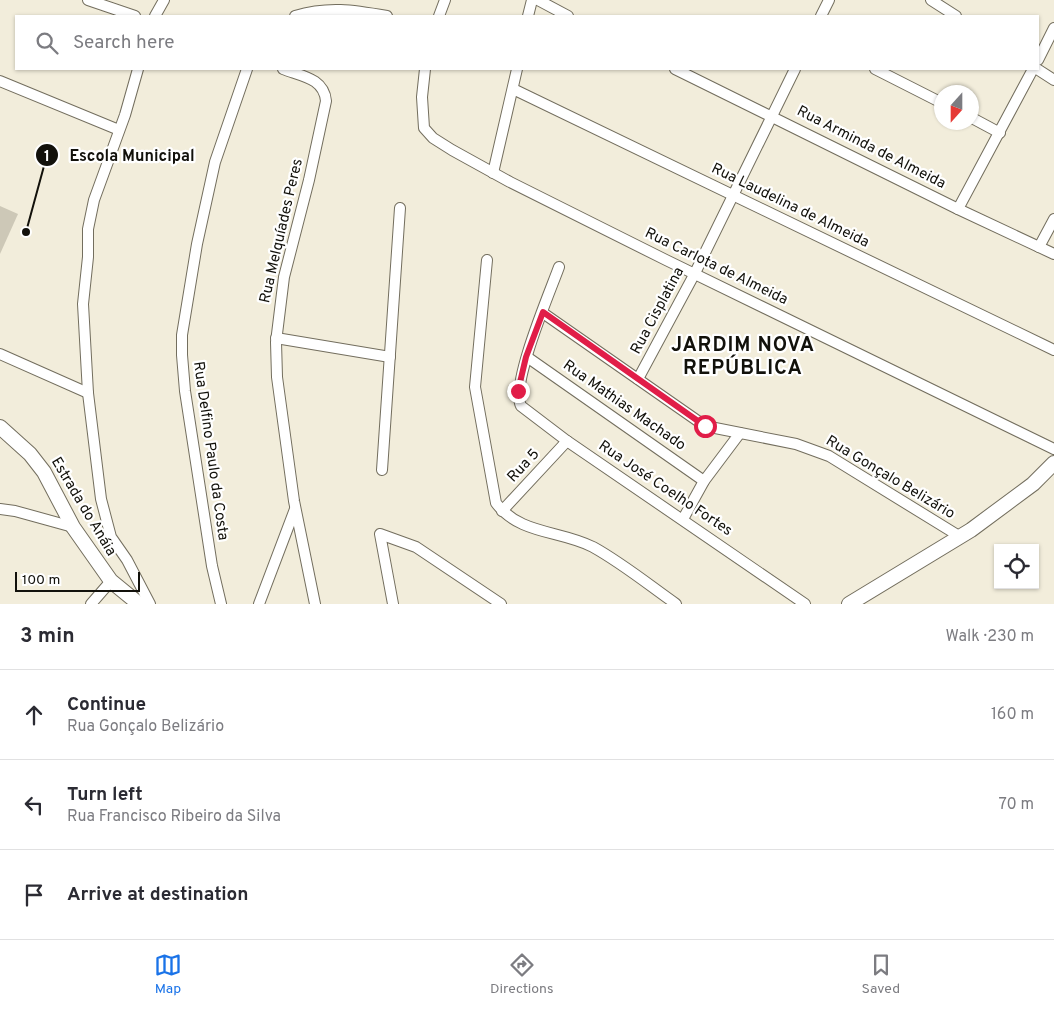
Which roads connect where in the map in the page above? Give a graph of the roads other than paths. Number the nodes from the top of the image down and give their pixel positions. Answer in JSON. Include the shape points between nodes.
{"nodes":[{"id":1,"x":88,"y":0,"type":"edge"},
{"id":2,"x":164,"y":0,"type":"edge"},
{"id":3,"x":444,"y":0,"type":"edge"},
{"id":4,"x":532,"y":0,"type":"edge"},
{"id":5,"x":538,"y":0,"type":"edge"},
{"id":6,"x":829,"y":0,"type":"edge"},
{"id":7,"x":931,"y":0,"type":"edge"},
{"id":8,"x":132,"y":15,"type":"edge"},
{"id":9,"x":156,"y":15,"type":"edge"},
{"id":10,"x":299,"y":15,"type":"edge"},
{"id":11,"x":379,"y":15,"type":"edge"},
{"id":12,"x":439,"y":15,"type":"edge"},
{"id":13,"x":528,"y":15,"type":"edge"},
{"id":14,"x":566,"y":15,"type":"edge"},
{"id":15,"x":822,"y":15,"type":"edge"},
{"id":16,"x":954,"y":15,"type":"edge"},
{"id":17,"x":1054,"y":28,"type":"edge"},
{"id":18,"x":1039,"y":58,"type":"edge"},
{"id":19,"x":138,"y":70,"type":"edge"},
{"id":20,"x":247,"y":70,"type":"edge"},
{"id":21,"x":286,"y":70,"type":"edge"},
{"id":22,"x":425,"y":70,"type":"edge"},
{"id":23,"x":517,"y":70,"type":"edge"},
{"id":24,"x":677,"y":70,"type":"edge"},
{"id":25,"x":794,"y":70,"type":"edge"},
{"id":26,"x":877,"y":70,"type":"edge"},
{"id":27,"x":1034,"y":70,"type":"edge"},
{"id":28,"x":1037,"y":70,"type":"edge"},
{"id":29,"x":1054,"y":80,"type":"edge"},
{"id":30,"x":0,"y":81,"type":"edge"},
{"id":31,"x":513,"y":89,"type":"junction"},
{"id":32,"x":934,"y":99,"type":"edge"},
{"id":33,"x":772,"y":115,"type":"junction"},
{"id":34,"x":979,"y":122,"type":"edge"},
{"id":35,"x":119,"y":130,"type":"junction"},
{"id":36,"x":1000,"y":133,"type":"junction"},
{"id":37,"x":493,"y":173,"type":"junction"},
{"id":38,"x":734,"y":196,"type":"junction"},
{"id":39,"x":400,"y":208,"type":"dead end"},
{"id":40,"x":958,"y":209,"type":"junction"},
{"id":41,"x":1054,"y":219,"type":"edge"},
{"id":42,"x":1039,"y":247,"type":"junction"},
{"id":43,"x":1054,"y":254,"type":"edge"},
{"id":44,"x":487,"y":260,"type":"dead end"},
{"id":45,"x":559,"y":267,"type":"dead end"},
{"id":46,"x":695,"y":273,"type":"junction"},
{"id":47,"x":543,"y":312,"type":"junction"},
{"id":48,"x":276,"y":338,"type":"junction"},
{"id":49,"x":1054,"y":350,"type":"edge"},
{"id":50,"x":0,"y":354,"type":"edge"},
{"id":51,"x":390,"y":357,"type":"junction"},
{"id":52,"x":526,"y":357,"type":"junction"},
{"id":53,"x":638,"y":379,"type":"junction"},
{"id":54,"x":88,"y":393,"type":"junction"},
{"id":55,"x":1,"y":429,"type":"edge"},
{"id":56,"x":740,"y":433,"type":"junction"},
{"id":57,"x":567,"y":441,"type":"junction"},
{"id":58,"x":1054,"y":449,"type":"edge"},
{"id":59,"x":1054,"y":463,"type":"edge"},
{"id":60,"x":382,"y":470,"type":"dead end"},
{"id":61,"x":704,"y":481,"type":"junction"},
{"id":62,"x":296,"y":508,"type":"junction"},
{"id":63,"x":0,"y":510,"type":"edge"},
{"id":64,"x":502,"y":511,"type":"junction"},
{"id":65,"x":683,"y":519,"type":"junction"},
{"id":66,"x":73,"y":527,"type":"junction"},
{"id":67,"x":959,"y":536,"type":"junction"},
{"id":68,"x":111,"y":581,"type":"junction"},
{"id":69,"x":90,"y":604,"type":"edge"},
{"id":70,"x":139,"y":604,"type":"edge"},
{"id":71,"x":150,"y":604,"type":"edge"},
{"id":72,"x":221,"y":604,"type":"edge"},
{"id":73,"x":259,"y":604,"type":"edge"},
{"id":74,"x":315,"y":604,"type":"edge"},
{"id":75,"x":393,"y":604,"type":"edge"},
{"id":76,"x":501,"y":604,"type":"edge"},
{"id":77,"x":676,"y":604,"type":"edge"},
{"id":78,"x":805,"y":604,"type":"edge"},
{"id":79,"x":849,"y":604,"type":"edge"}],
"edges":[{"from":1,"to":8,"type":"street"},
{"from":2,"to":9,"type":"street"},
{"from":3,"to":12,"type":"street"},
{"from":4,"to":13,"type":"street"},
{"from":5,"to":14,"type":"street"},
{"from":6,"to":15,"type":"street"},
{"from":7,"to":16,"type":"street"},
{"from":10,"to":11,"type":"street","via":[[331,9]]},
{"from":17,"to":18,"type":"street"},
{"from":19,"to":35,"type":"street"},
{"from":20,"to":72,"type":"street","name":"Rua Delfino Paulo da Costa","via":[[215,162],[182,335],[185,391],[212,566]]},
{"from":21,"to":48,"type":"street","name":"Rua Melquíades Peres","via":[[321,85],[326,101],[284,277]]},
{"from":22,"to":37,"type":"street","name":"Rua Carlota de Almeida","via":[[422,120],[427,132]]},
{"from":23,"to":31,"type":"street"},
{"from":24,"to":33,"type":"street","name":"Rua Arminda de Almeida"},
{"from":25,"to":33,"type":"street","name":"Rua Cisplatina"},
{"from":26,"to":32,"type":"street"},
{"from":27,"to":36,"type":"street"},
{"from":28,"to":29,"type":"street"},
{"from":30,"to":35,"type":"street"},
{"from":31,"to":37,"type":"street"},
{"from":31,"to":38,"type":"street","name":"Rua Laudelina de Almeida"},
{"from":33,"to":38,"type":"street","name":"Rua Cisplatina"},
{"from":33,"to":40,"type":"street","name":"Rua Arminda de Almeida"},
{"from":34,"to":36,"type":"street"},
{"from":35,"to":54,"type":"street","via":[[94,200],[88,229],[83,304]]},
{"from":36,"to":40,"type":"street"},
{"from":37,"to":46,"type":"street","name":"Rua Carlota de Almeida"},
{"from":38,"to":46,"type":"street","name":"Rua Cisplatina"},
{"from":38,"to":49,"type":"street","name":"Rua Laudelina de Almeida"},
{"from":39,"to":51,"type":"street"},
{"from":40,"to":42,"type":"street","name":"Rua Arminda de Almeida"},
{"from":41,"to":42,"type":"street"},
{"from":42,"to":43,"type":"street","name":"Rua Arminda de Almeida"},
{"from":44,"to":64,"type":"street","via":[[475,387],[494,497]]},
{"from":45,"to":47,"type":"street"},
{"from":46,"to":53,"type":"street","name":"Rua Cisplatina"},
{"from":46,"to":58,"type":"street","name":"Rua Carlota de Almeida"},
{"from":47,"to":52,"type":"street"},
{"from":47,"to":53,"type":"street","name":"Rua Gonçalo Belizário"},
{"from":48,"to":51,"type":"street"},
{"from":48,"to":62,"type":"street","name":"Rua Melquíades Peres","via":[[277,377]]},
{"from":50,"to":54,"type":"street"},
{"from":51,"to":60,"type":"street"},
{"from":52,"to":57,"type":"street","name":"Rua José Coelho Fortes","via":[[518,391],[519,401]]},
{"from":52,"to":61,"type":"street","name":"Rua Mathias Machado"},
{"from":53,"to":56,"type":"street","name":"Rua Gonçalo Belizário","via":[[705,426]]},
{"from":54,"to":71,"type":"street","via":[[98,481],[108,529]]},
{"from":55,"to":66,"type":"street","name":"Estrada do Anáia","via":[[30,454],[44,472]]},
{"from":56,"to":61,"type":"street"},
{"from":56,"to":67,"type":"street","name":"Rua Gonçalo Belizário","via":[[796,444],[829,456]]},
{"from":57,"to":64,"type":"street","name":"Rua 5"},
{"from":57,"to":65,"type":"street","name":"Rua José Coelho Fortes"},
{"from":59,"to":67,"type":"street","via":[[1033,484]]},
{"from":61,"to":65,"type":"street"},
{"from":62,"to":73,"type":"street"},
{"from":62,"to":74,"type":"street","name":"Rua Melquíades Peres"},
{"from":63,"to":66,"type":"street"},
{"from":64,"to":77,"type":"street","via":[[518,523],[573,538],[595,548]]},
{"from":65,"to":78,"type":"street","name":"Rua José Coelho Fortes"},
{"from":66,"to":68,"type":"street","name":"Estrada do Anáia"},
{"from":67,"to":79,"type":"street"},
{"from":68,"to":69,"type":"street"},
{"from":68,"to":70,"type":"street","name":"Estrada do Anáia"},
{"from":75,"to":76,"type":"street","via":[[380,534],[416,547]]}]}
